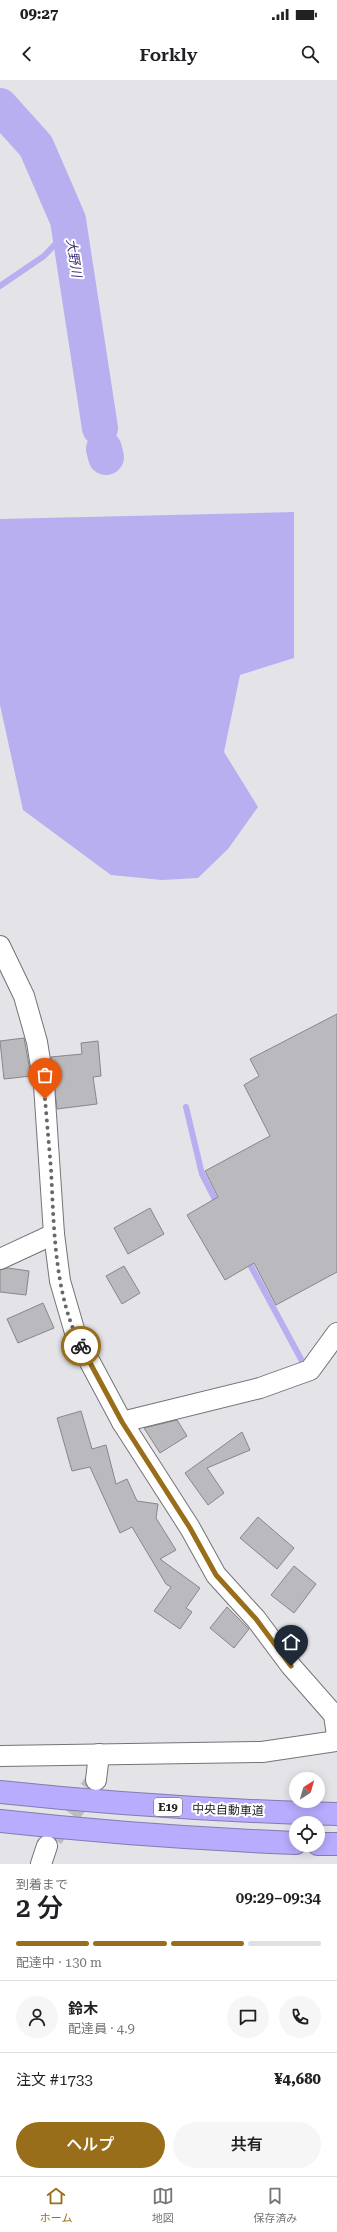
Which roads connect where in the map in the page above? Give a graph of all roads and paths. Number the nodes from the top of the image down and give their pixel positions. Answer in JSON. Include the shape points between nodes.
{"nodes":[{"id":1,"x":0,"y":946,"type":"edge"},
{"id":2,"x":54,"y":1234,"type":"junction"},
{"id":3,"x":0,"y":1259,"type":"edge"},
{"id":4,"x":337,"y":1334,"type":"edge"},
{"id":5,"x":122,"y":1422,"type":"junction"},
{"id":6,"x":337,"y":1735,"type":"edge"},
{"id":7,"x":337,"y":1741,"type":"edge"},
{"id":8,"x":99,"y":1754,"type":"junction"},
{"id":9,"x":0,"y":1756,"type":"edge"},
{"id":10,"x":96,"y":1780,"type":"tunnel mouth"},
{"id":11,"x":0,"y":1792,"type":"edge"},
{"id":12,"x":337,"y":1814,"type":"edge"},
{"id":13,"x":0,"y":1821,"type":"edge"},
{"id":14,"x":289,"y":1843,"type":"edge"},
{"id":15,"x":325,"y":1844,"type":"edge"},
{"id":16,"x":337,"y":1844,"type":"edge"}],
"edges":[{"from":1,"to":2,"type":"street","via":[[24,996],[37,1042],[44,1085]]},
{"from":2,"to":3,"type":"street"},
{"from":2,"to":5,"type":"street","via":[[60,1281],[76,1336]]},
{"from":4,"to":5,"type":"street","via":[[310,1370],[260,1388]]},
{"from":5,"to":6,"type":"street","via":[[190,1528],[216,1575],[256,1619],[291,1666],[334,1715]]},
{"from":7,"to":8,"type":"street","via":[[262,1752]]},
{"from":8,"to":9,"type":"street"},
{"from":8,"to":10,"type":"street"},
{"from":11,"to":12,"type":"highway","name":"中央自動車道","number":"E19","via":[[88,1802],[208,1810]]},
{"from":13,"to":14,"type":"highway","via":[[208,1840]]},
{"from":15,"to":16,"type":"highway"}]}
